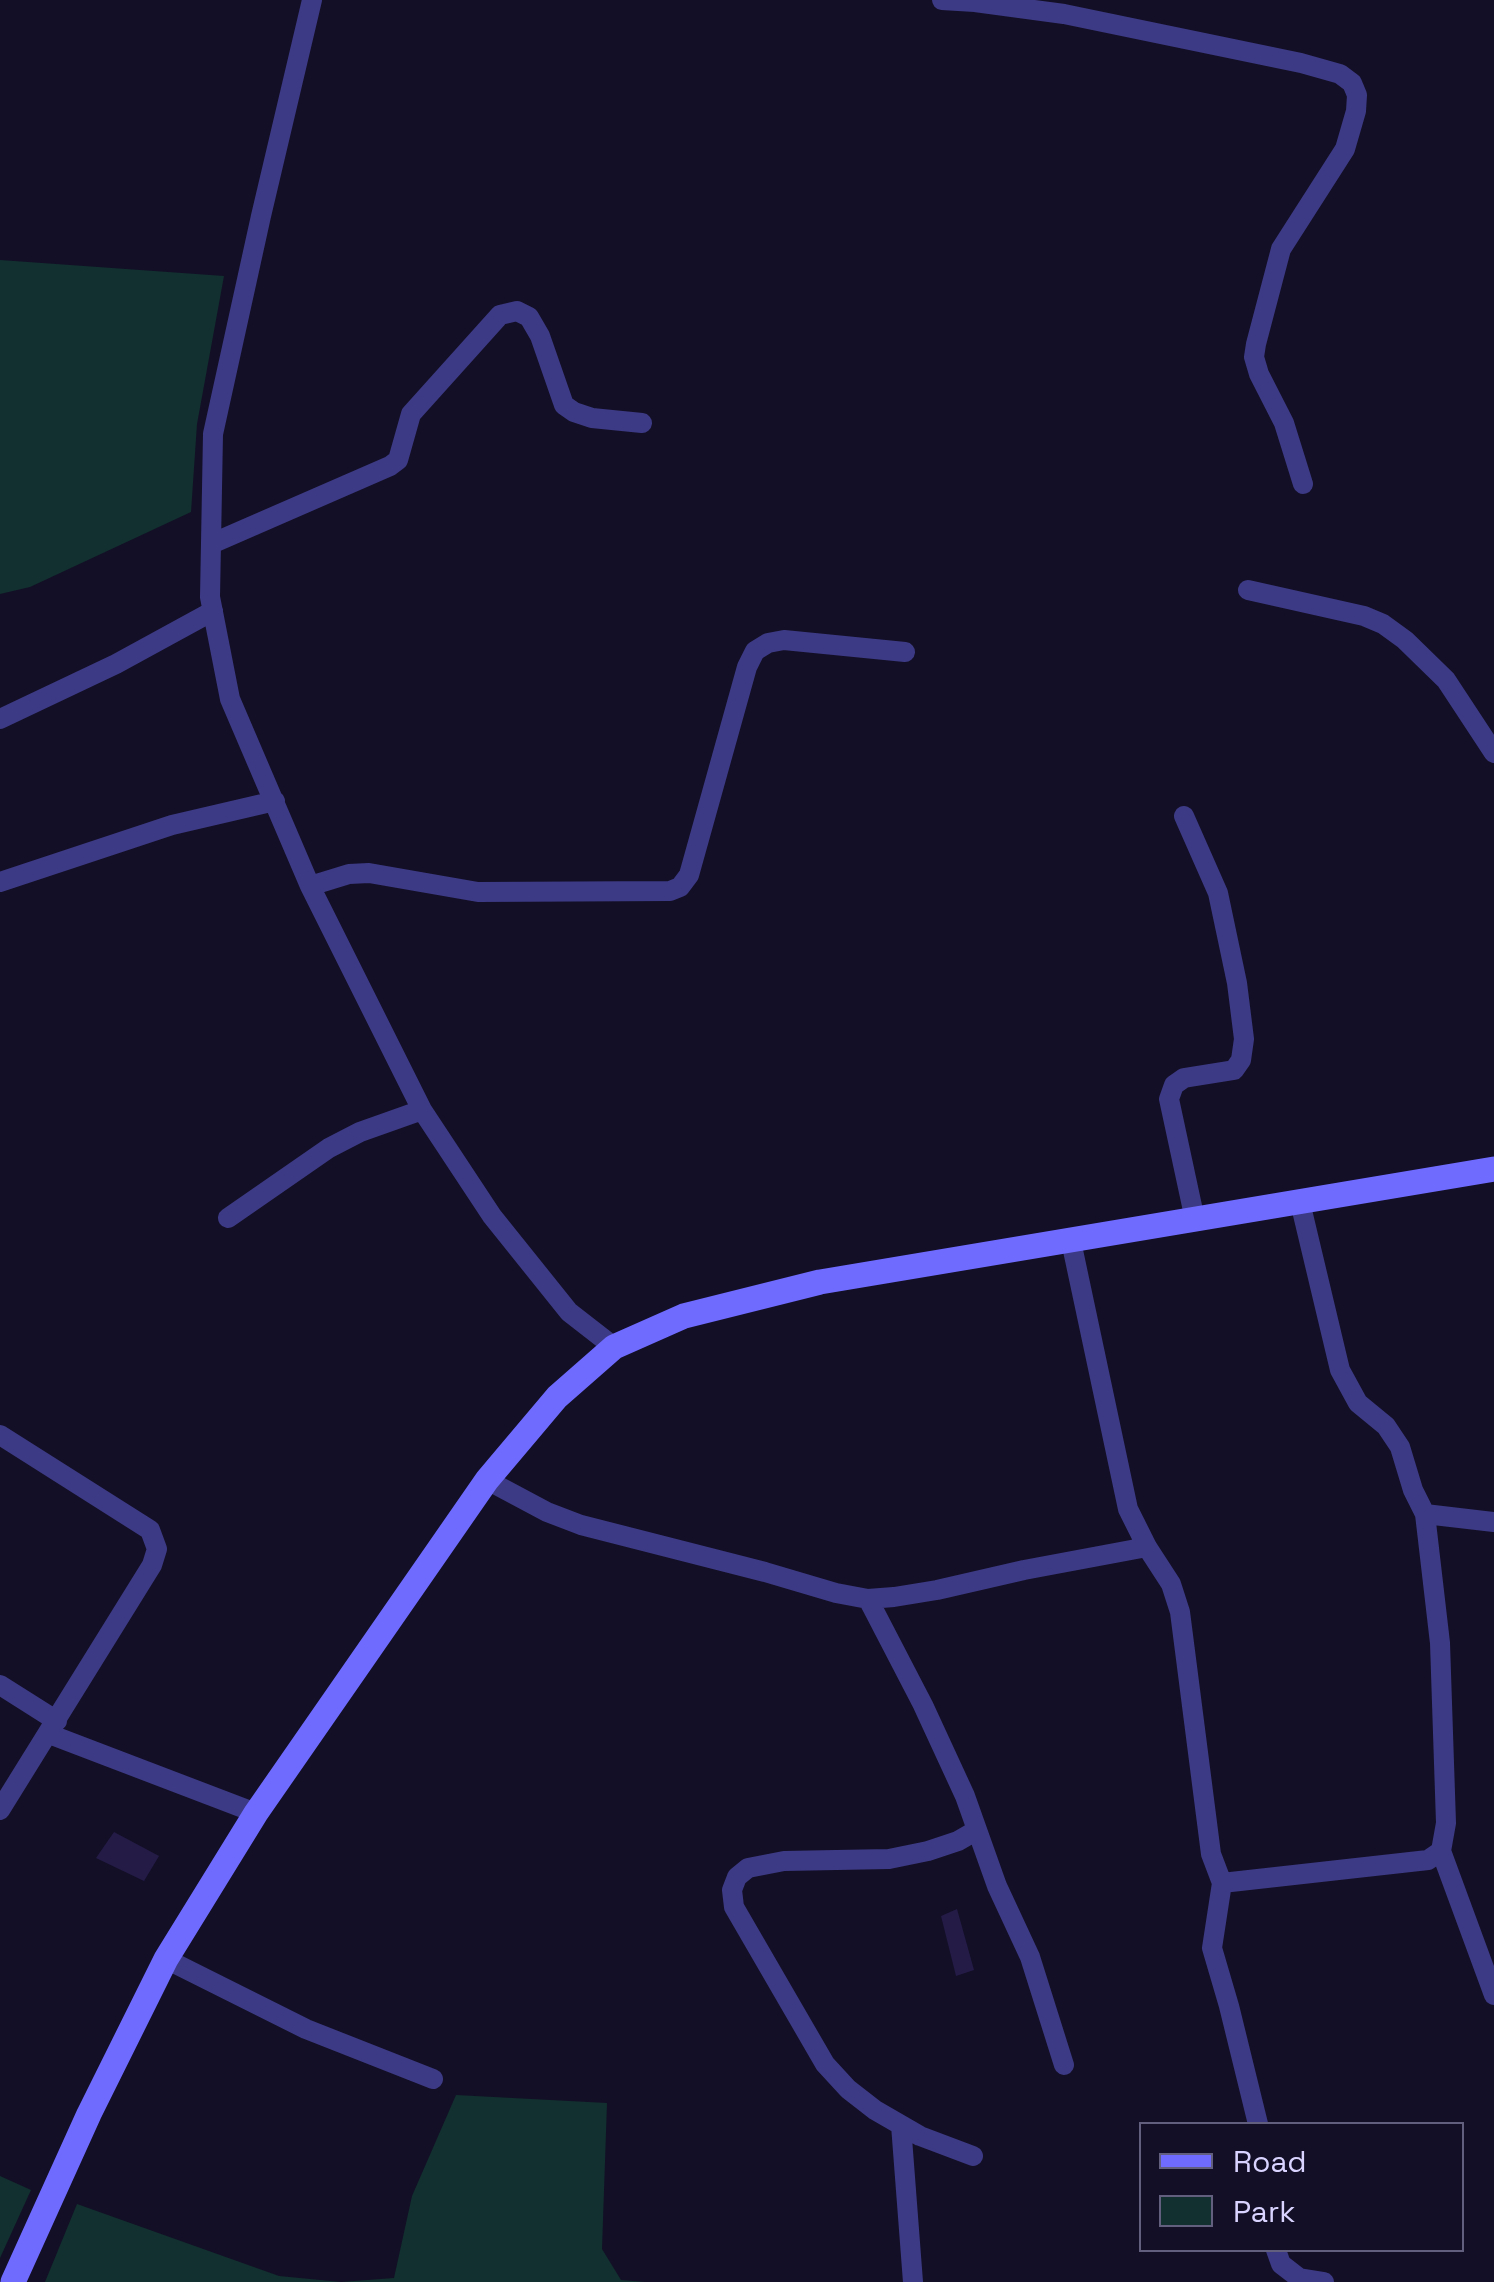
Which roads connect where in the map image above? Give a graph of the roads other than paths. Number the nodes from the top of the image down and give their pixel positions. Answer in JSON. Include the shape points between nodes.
{"nodes":[{"id":1,"x":312,"y":0,"type":"edge"},
{"id":2,"x":942,"y":0,"type":"edge"},
{"id":3,"x":642,"y":422,"type":"dead end"},
{"id":4,"x":1303,"y":484,"type":"dead end"},
{"id":5,"x":211,"y":544,"type":"junction"},
{"id":6,"x":1248,"y":590,"type":"dead end"},
{"id":7,"x":213,"y":611,"type":"junction"},
{"id":8,"x":904,"y":652,"type":"dead end"},
{"id":9,"x":0,"y":719,"type":"edge"},
{"id":10,"x":1494,"y":752,"type":"edge"},
{"id":11,"x":275,"y":801,"type":"junction"},
{"id":12,"x":1184,"y":816,"type":"dead end"},
{"id":13,"x":0,"y":882,"type":"edge"},
{"id":14,"x":310,"y":886,"type":"junction"},
{"id":15,"x":422,"y":1110,"type":"junction"},
{"id":16,"x":1494,"y":1169,"type":"edge"},
{"id":17,"x":1300,"y":1202,"type":"junction"},
{"id":18,"x":228,"y":1218,"type":"dead end"},
{"id":19,"x":1195,"y":1220,"type":"junction"},
{"id":20,"x":1071,"y":1241,"type":"junction"},
{"id":21,"x":614,"y":1347,"type":"junction"},
{"id":22,"x":0,"y":1435,"type":"edge"},
{"id":23,"x":487,"y":1480,"type":"junction"},
{"id":24,"x":1425,"y":1514,"type":"junction"},
{"id":25,"x":1494,"y":1522,"type":"edge"},
{"id":26,"x":1146,"y":1547,"type":"junction"},
{"id":27,"x":868,"y":1599,"type":"junction"},
{"id":28,"x":0,"y":1684,"type":"edge"},
{"id":29,"x":53,"y":1728,"type":"junction"},
{"id":30,"x":0,"y":1810,"type":"edge"},
{"id":31,"x":256,"y":1813,"type":"junction"},
{"id":32,"x":977,"y":1830,"type":"junction"},
{"id":33,"x":1441,"y":1851,"type":"junction"},
{"id":34,"x":1222,"y":1883,"type":"junction"},
{"id":35,"x":166,"y":1959,"type":"junction"},
{"id":36,"x":1494,"y":1995,"type":"edge"},
{"id":37,"x":1064,"y":2065,"type":"dead end"},
{"id":38,"x":434,"y":2079,"type":"dead end"},
{"id":39,"x":1258,"y":2122,"type":"edge"},
{"id":40,"x":901,"y":2126,"type":"junction"},
{"id":41,"x":973,"y":2156,"type":"dead end"},
{"id":42,"x":1277,"y":2252,"type":"edge"},
{"id":43,"x":13,"y":2282,"type":"edge"},
{"id":44,"x":913,"y":2282,"type":"edge"},
{"id":45,"x":1324,"y":2282,"type":"edge"}],
"edges":[{"from":1,"to":5,"type":"street","via":[[213,434]]},
{"from":2,"to":4,"type":"street","via":[[1064,14],[1301,63],[1352,83],[1356,111],[1345,150],[1282,249],[1254,357]]},
{"from":3,"to":5,"type":"street","via":[[592,418],[564,405],[528,317],[517,311],[500,315],[411,414],[398,460]]},
{"from":5,"to":7,"type":"street"},
{"from":6,"to":10,"type":"street","via":[[1383,624],[1446,680]]},
{"from":7,"to":9,"type":"street"},
{"from":7,"to":11,"type":"street","via":[[230,699]]},
{"from":8,"to":14,"type":"street","via":[[784,640],[755,651],[689,875],[670,891],[478,892],[369,873]]},
{"from":11,"to":13,"type":"street","via":[[172,825]]},
{"from":11,"to":14,"type":"street"},
{"from":12,"to":19,"type":"street","via":[[1218,893],[1244,1039],[1234,1070],[1184,1078],[1169,1099]]},
{"from":14,"to":15,"type":"street"},
{"from":15,"to":18,"type":"street","via":[[329,1148]]},
{"from":15,"to":21,"type":"street","via":[[536,1271],[570,1312]]},
{"from":16,"to":17,"type":"main road"},
{"from":17,"to":19,"type":"main road"},
{"from":17,"to":24,"type":"street","via":[[1340,1370],[1358,1403],[1400,1447]]},
{"from":19,"to":20,"type":"main road"},
{"from":20,"to":21,"type":"main road","via":[[820,1282],[684,1316]]},
{"from":20,"to":26,"type":"street","via":[[1128,1508]]},
{"from":21,"to":23,"type":"main road","via":[[557,1397]]},
{"from":22,"to":29,"type":"street","via":[[150,1530],[157,1549]]},
{"from":23,"to":27,"type":"street","via":[[580,1524]]},
{"from":23,"to":31,"type":"main road"},
{"from":24,"to":25,"type":"street"},
{"from":24,"to":33,"type":"street","via":[[1440,1643],[1446,1823]]},
{"from":26,"to":27,"type":"street"},
{"from":26,"to":34,"type":"street","via":[[1171,1584],[1180,1612],[1211,1854]]},
{"from":27,"to":32,"type":"street","via":[[924,1705]]},
{"from":28,"to":29,"type":"street"},
{"from":29,"to":30,"type":"street"},
{"from":29,"to":31,"type":"street"},
{"from":31,"to":35,"type":"main road"},
{"from":32,"to":37,"type":"street","via":[[1030,1957]]},
{"from":32,"to":40,"type":"street","via":[[890,1859],[748,1868],[732,1890],[734,1907],[825,2064]]},
{"from":33,"to":34,"type":"street","via":[[1428,1860]]},
{"from":33,"to":36,"type":"street"},
{"from":34,"to":39,"type":"street","via":[[1212,1948]]},
{"from":35,"to":38,"type":"street","via":[[306,2029]]},
{"from":35,"to":43,"type":"main road"},
{"from":40,"to":41,"type":"street"},
{"from":40,"to":44,"type":"street"},
{"from":42,"to":45,"type":"street","via":[[1300,2278]]}]}
